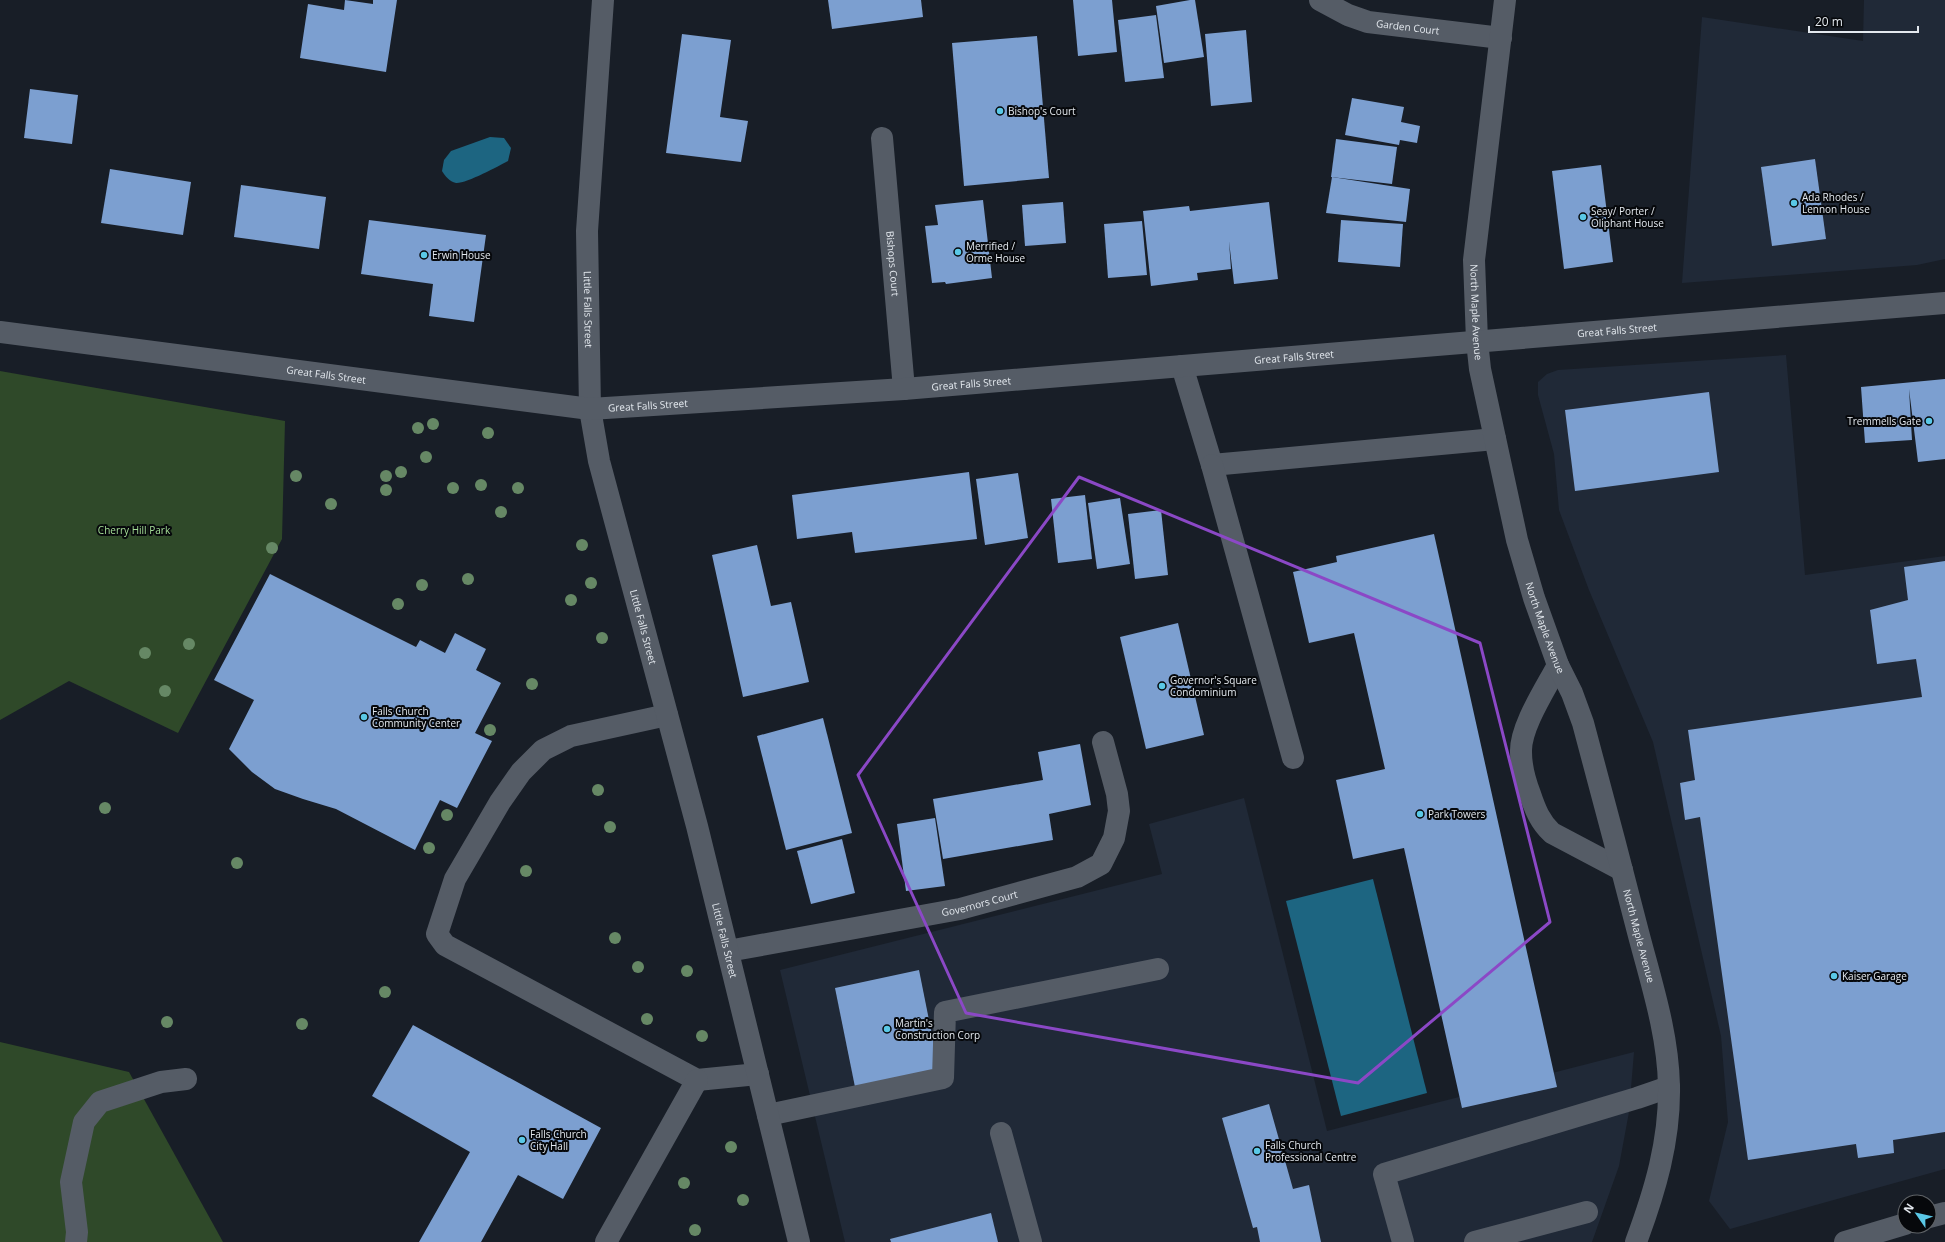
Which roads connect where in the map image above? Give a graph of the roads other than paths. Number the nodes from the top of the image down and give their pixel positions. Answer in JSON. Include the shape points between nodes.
{"nodes":[{"id":1,"x":603,"y":0,"type":"edge"},
{"id":2,"x":1320,"y":0,"type":"edge"},
{"id":3,"x":1506,"y":0,"type":"edge"},
{"id":4,"x":1501,"y":38,"type":"junction"},
{"id":5,"x":882,"y":138,"type":"dead end"},
{"id":6,"x":1945,"y":303,"type":"edge"},
{"id":7,"x":0,"y":332,"type":"edge"},
{"id":8,"x":1477,"y":342,"type":"junction"},
{"id":9,"x":1182,"y":366,"type":"junction"},
{"id":10,"x":904,"y":389,"type":"junction"},
{"id":11,"x":590,"y":408,"type":"junction"},
{"id":12,"x":1496,"y":440,"type":"junction"},
{"id":13,"x":1212,"y":465,"type":"junction"},
{"id":14,"x":1558,"y":665,"type":"junction"},
{"id":15,"x":667,"y":715,"type":"junction"},
{"id":16,"x":1103,"y":742,"type":"dead end"},
{"id":17,"x":1293,"y":758,"type":"dead end"},
{"id":18,"x":1622,"y":870,"type":"junction"},
{"id":19,"x":728,"y":951,"type":"junction"},
{"id":20,"x":1158,"y":968,"type":"dead end"},
{"id":21,"x":758,"y":1074,"type":"junction"},
{"id":22,"x":186,"y":1079,"type":"dead end"},
{"id":23,"x":697,"y":1080,"type":"junction"},
{"id":24,"x":1669,"y":1086,"type":"junction"},
{"id":25,"x":768,"y":1115,"type":"junction"},
{"id":26,"x":1002,"y":1133,"type":"dead end"},
{"id":27,"x":1587,"y":1212,"type":"dead end"},
{"id":28,"x":1897,"y":1226,"type":"edge"},
{"id":29,"x":76,"y":1242,"type":"edge"},
{"id":30,"x":606,"y":1242,"type":"edge"},
{"id":31,"x":799,"y":1242,"type":"edge"},
{"id":32,"x":1031,"y":1242,"type":"edge"},
{"id":33,"x":1403,"y":1242,"type":"edge"},
{"id":34,"x":1475,"y":1242,"type":"edge"},
{"id":35,"x":1636,"y":1242,"type":"edge"},
{"id":36,"x":1845,"y":1242,"type":"edge"}],
"edges":[{"from":1,"to":11,"type":"street","name":"Little Falls Street","via":[[588,231]]},
{"from":2,"to":4,"type":"street","name":"Garden Court","via":[[1368,22]]},
{"from":3,"to":4,"type":"street","name":"North Maple Avenue"},
{"from":4,"to":8,"type":"street","name":"North Maple Avenue","via":[[1474,260]]},
{"from":5,"to":10,"type":"street","name":"Bishops Court"},
{"from":6,"to":8,"type":"street","name":"Great Falls Street"},
{"from":7,"to":11,"type":"street","name":"Great Falls Street"},
{"from":8,"to":9,"type":"street","name":"Great Falls Street"},
{"from":8,"to":12,"type":"street","name":"North Maple Avenue","via":[[1480,368]]},
{"from":9,"to":10,"type":"street","name":"Great Falls Street"},
{"from":9,"to":13,"type":"street"},
{"from":10,"to":11,"type":"street","name":"Great Falls Street"},
{"from":11,"to":15,"type":"street","name":"Little Falls Street","via":[[599,461]]},
{"from":12,"to":13,"type":"street"},
{"from":12,"to":14,"type":"street","name":"North Maple Avenue","via":[[1517,540]]},
{"from":13,"to":17,"type":"street"},
{"from":14,"to":18,"type":"street","name":"North Maple Avenue","via":[[1583,723]]},
{"from":14,"to":18,"type":"street","via":[[1527,724],[1522,739],[1520,752],[1526,783],[1536,812],[1552,833]]},
{"from":15,"to":19,"type":"street","name":"Little Falls Street"},
{"from":15,"to":23,"type":"street","via":[[571,736],[543,750],[521,772],[500,802],[454,879],[437,934],[445,945]]},
{"from":16,"to":19,"type":"street","name":"Governors Court","via":[[1119,811],[1114,838],[1102,864],[1077,877],[960,909]]},
{"from":18,"to":24,"type":"street","name":"North Maple Avenue","via":[[1660,1014]]},
{"from":19,"to":21,"type":"street","name":"Little Falls Street"},
{"from":20,"to":25,"type":"street","via":[[945,1012],[943,1078]]},
{"from":21,"to":23,"type":"street"},
{"from":21,"to":25,"type":"street","name":"Little Falls Street"},
{"from":22,"to":29,"type":"street","via":[[161,1082],[100,1102],[84,1122],[71,1182]]},
{"from":23,"to":30,"type":"street"},
{"from":24,"to":33,"type":"street","via":[[1637,1098],[1384,1174]]},
{"from":24,"to":35,"type":"street","name":"North Maple Avenue","via":[[1661,1166],[1653,1197]]},
{"from":25,"to":31,"type":"street","name":"Little Falls Street"},
{"from":26,"to":32,"type":"street"},
{"from":27,"to":34,"type":"street"},
{"from":28,"to":36,"type":"street"}]}
